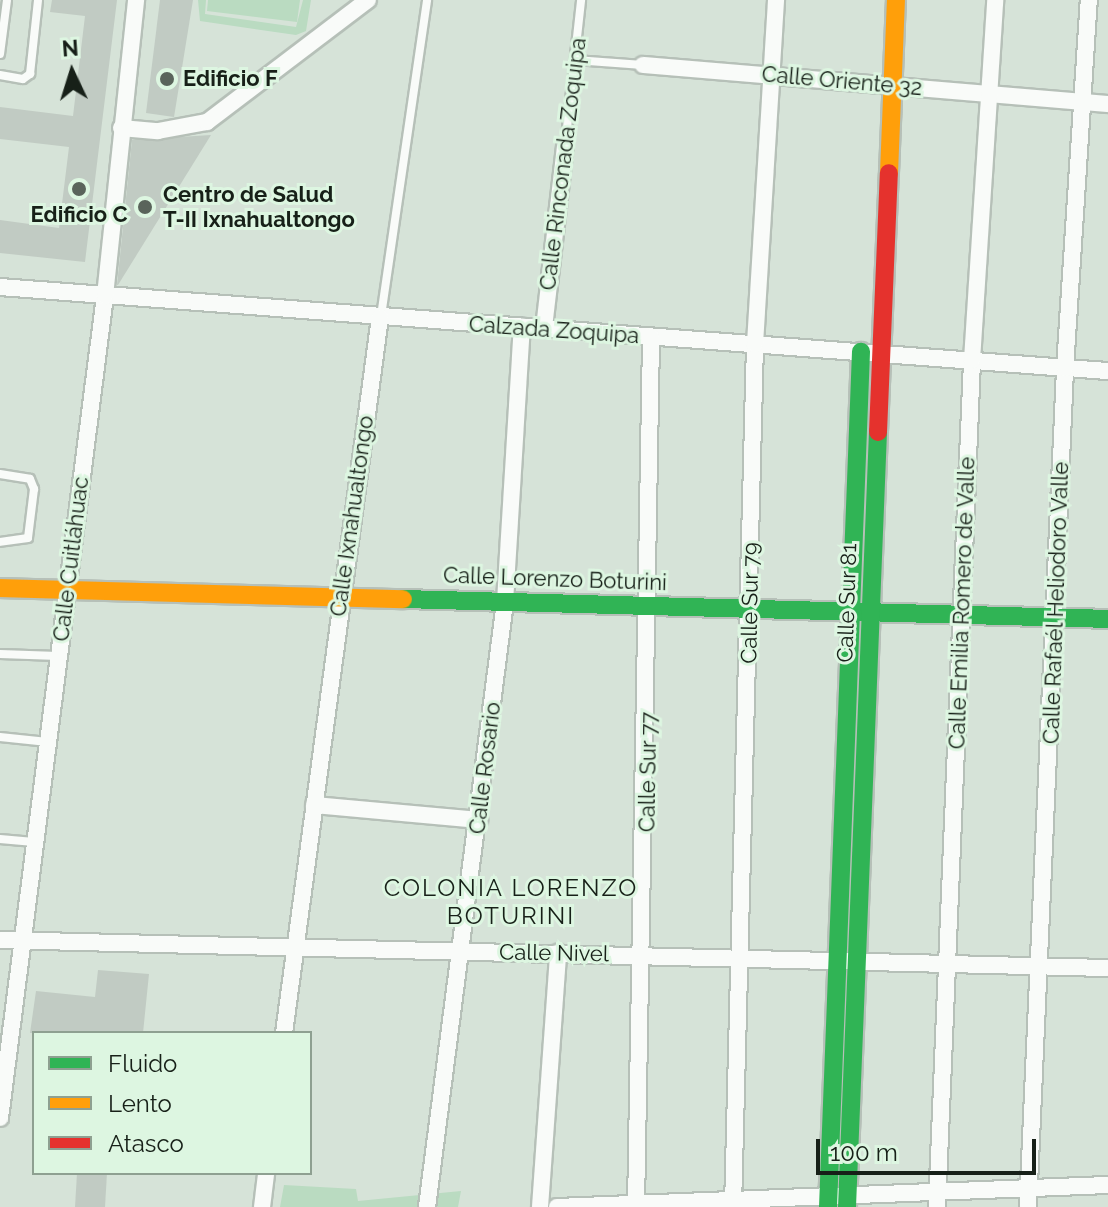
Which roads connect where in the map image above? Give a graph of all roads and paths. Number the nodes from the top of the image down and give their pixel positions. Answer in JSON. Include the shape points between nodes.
{"nodes":[{"id":1,"x":7,"y":0,"type":"edge"},
{"id":2,"x":38,"y":0,"type":"edge"},
{"id":3,"x":136,"y":0,"type":"edge"},
{"id":4,"x":368,"y":0,"type":"edge"},
{"id":5,"x":427,"y":0,"type":"edge"},
{"id":6,"x":581,"y":0,"type":"edge"},
{"id":7,"x":776,"y":0,"type":"edge"},
{"id":8,"x":896,"y":0,"type":"edge"},
{"id":9,"x":995,"y":0,"type":"edge"},
{"id":10,"x":1089,"y":0,"type":"edge"},
{"id":11,"x":0,"y":54,"type":"edge"},
{"id":12,"x":575,"y":60,"type":"junction"},
{"id":13,"x":643,"y":65,"type":"joint"},
{"id":14,"x":0,"y":75,"type":"edge"},
{"id":15,"x":772,"y":75,"type":"junction"},
{"id":16,"x":892,"y":85,"type":"junction"},
{"id":17,"x":989,"y":93,"type":"junction"},
{"id":18,"x":1082,"y":101,"type":"junction"},
{"id":19,"x":1108,"y":104,"type":"edge"},
{"id":20,"x":121,"y":128,"type":"junction"},
{"id":21,"x":565,"y":147,"type":"joint"},
{"id":22,"x":0,"y":287,"type":"edge"},
{"id":23,"x":105,"y":296,"type":"junction"},
{"id":24,"x":380,"y":317,"type":"junction"},
{"id":25,"x":522,"y":327,"type":"junction"},
{"id":26,"x":544,"y":328,"type":"junction"},
{"id":27,"x":651,"y":337,"type":"junction"},
{"id":28,"x":755,"y":344,"type":"junction"},
{"id":29,"x":870,"y":353,"type":"junction"},
{"id":30,"x":972,"y":360,"type":"junction"},
{"id":31,"x":1065,"y":368,"type":"junction"},
{"id":32,"x":1108,"y":371,"type":"edge"},
{"id":33,"x":0,"y":474,"type":"edge"},
{"id":34,"x":0,"y":542,"type":"edge"},
{"id":35,"x":0,"y":588,"type":"edge"},
{"id":36,"x":68,"y":589,"type":"junction"},
{"id":37,"x":341,"y":597,"type":"junction"},
{"id":38,"x":505,"y":602,"type":"junction"},
{"id":39,"x":651,"y":606,"type":"junction"},
{"id":40,"x":750,"y":609,"type":"junction"},
{"id":41,"x":851,"y":612,"type":"junction"},
{"id":42,"x":871,"y":613,"type":"junction"},
{"id":43,"x":963,"y":615,"type":"junction"},
{"id":44,"x":1056,"y":618,"type":"junction"},
{"id":45,"x":1108,"y":619,"type":"edge"},
{"id":46,"x":0,"y":654,"type":"edge"},
{"id":47,"x":59,"y":656,"type":"junction"},
{"id":48,"x":0,"y":737,"type":"edge"},
{"id":49,"x":48,"y":742,"type":"junction"},
{"id":50,"x":314,"y":805,"type":"junction"},
{"id":51,"x":479,"y":820,"type":"junction"},
{"id":52,"x":0,"y":839,"type":"edge"},
{"id":53,"x":34,"y":842,"type":"junction"},
{"id":54,"x":0,"y":940,"type":"edge"},
{"id":55,"x":23,"y":940,"type":"junction"},
{"id":56,"x":296,"y":947,"type":"junction"},
{"id":57,"x":462,"y":951,"type":"junction"},
{"id":58,"x":558,"y":953,"type":"junction"},
{"id":59,"x":644,"y":956,"type":"junction"},
{"id":60,"x":743,"y":958,"type":"junction"},
{"id":61,"x":847,"y":961,"type":"junction"},
{"id":62,"x":947,"y":963,"type":"junction"},
{"id":63,"x":1039,"y":966,"type":"junction"},
{"id":64,"x":1108,"y":968,"type":"edge"},
{"id":65,"x":284,"y":1031,"type":"edge"},
{"id":66,"x":0,"y":1118,"type":"edge"},
{"id":67,"x":266,"y":1175,"type":"edge"},
{"id":68,"x":1108,"y":1185,"type":"edge"},
{"id":69,"x":1029,"y":1188,"type":"junction"},
{"id":70,"x":938,"y":1199,"type":"edge"},
{"id":71,"x":838,"y":1200,"type":"edge"},
{"id":72,"x":733,"y":1202,"type":"edge"},
{"id":73,"x":636,"y":1205,"type":"edge"},
{"id":74,"x":262,"y":1207,"type":"edge"},
{"id":75,"x":427,"y":1207,"type":"edge"},
{"id":76,"x":540,"y":1207,"type":"edge"},
{"id":77,"x":557,"y":1207,"type":"edge"},
{"id":78,"x":1028,"y":1207,"type":"edge"}],
"edges":[{"from":1,"to":11,"type":"lane"},
{"from":2,"to":14,"type":"lane","via":[[30,74],[23,79]]},
{"from":3,"to":20,"type":"street","name":"Calle Cuitláhuac"},
{"from":4,"to":20,"type":"street","via":[[207,122],[158,131]]},
{"from":5,"to":24,"type":"lane","name":"Calle Ixnahualtongo"},
{"from":6,"to":12,"type":"lane","name":"Calle Rinconada Zoquipa"},
{"from":7,"to":15,"type":"street","name":"Calle Sur 79"},
{"from":8,"to":16,"type":"street","name":"Calle Sur 81"},
{"from":9,"to":17,"type":"street","name":"Calle Emilia Romero de Valle"},
{"from":10,"to":18,"type":"street","name":"Calle Rafaél Heliodoro Valle"},
{"from":12,"to":13,"type":"lane","name":"Calle Oriente 32"},
{"from":12,"to":21,"type":"lane","name":"Calle Rinconada Zoquipa"},
{"from":13,"to":15,"type":"street","name":"Calle Oriente 32"},
{"from":15,"to":16,"type":"street","name":"Calle Oriente 32"},
{"from":15,"to":28,"type":"street","name":"Calle Sur 79"},
{"from":16,"to":17,"type":"street","name":"Calle Oriente 32"},
{"from":16,"to":29,"type":"street","name":"Calle Sur 81"},
{"from":17,"to":18,"type":"street","name":"Calle Oriente 32"},
{"from":17,"to":30,"type":"street","name":"Calle Emilia Romero de Valle"},
{"from":18,"to":19,"type":"street","name":"Calle Oriente 32"},
{"from":18,"to":31,"type":"street","name":"Calle Rafaél Heliodoro Valle"},
{"from":20,"to":23,"type":"street","name":"Calle Cuitláhuac"},
{"from":21,"to":26,"type":"street","name":"Calle Rinconada Zoquipa"},
{"from":22,"to":23,"type":"street","name":"Calzada Zoquipa"},
{"from":23,"to":24,"type":"street","name":"Calzada Zoquipa"},
{"from":23,"to":36,"type":"street","name":"Calle Cuitláhuac"},
{"from":24,"to":25,"type":"street","name":"Calzada Zoquipa"},
{"from":24,"to":37,"type":"street","name":"Calle Ixnahualtongo"},
{"from":25,"to":26,"type":"street","name":"Calzada Zoquipa"},
{"from":25,"to":38,"type":"street","name":"Calle Rosario"},
{"from":26,"to":27,"type":"street","name":"Calzada Zoquipa"},
{"from":27,"to":28,"type":"street","name":"Calzada Zoquipa"},
{"from":27,"to":39,"type":"street","name":"Calle Sur 77"},
{"from":28,"to":29,"type":"street","name":"Calzada Zoquipa"},
{"from":28,"to":40,"type":"street","name":"Calle Sur 79"},
{"from":29,"to":30,"type":"street","name":"Calzada Zoquipa"},
{"from":29,"to":41,"type":"street","name":"Calle Sur 81"},
{"from":29,"to":42,"type":"street","name":"Calle Sur 81"},
{"from":30,"to":31,"type":"street","name":"Calzada Zoquipa"},
{"from":30,"to":43,"type":"street","name":"Calle Emilia Romero de Valle"},
{"from":31,"to":32,"type":"street","name":"Calzada Zoquipa"},
{"from":31,"to":44,"type":"street","name":"Calle Rafaél Heliodoro Valle"},
{"from":33,"to":34,"type":"lane","via":[[30,479],[34,489],[28,538]]},
{"from":35,"to":36,"type":"street","name":"Calle Lorenzo Boturini"},
{"from":36,"to":37,"type":"street","name":"Calle Lorenzo Boturini"},
{"from":36,"to":47,"type":"street","name":"Calle Cuitláhuac"},
{"from":37,"to":38,"type":"street","name":"Calle Lorenzo Boturini"},
{"from":37,"to":50,"type":"street","name":"Calle Ixnahualtongo"},
{"from":38,"to":39,"type":"street","name":"Calle Lorenzo Boturini"},
{"from":38,"to":51,"type":"street","name":"Calle Rosario"},
{"from":39,"to":40,"type":"street","name":"Calle Lorenzo Boturini"},
{"from":39,"to":59,"type":"street","name":"Calle Sur 77"},
{"from":40,"to":41,"type":"street","name":"Calle Lorenzo Boturini"},
{"from":40,"to":60,"type":"street","name":"Calle Sur 79"},
{"from":41,"to":42,"type":"street","name":"Calle Lorenzo Boturini"},
{"from":41,"to":61,"type":"street","name":"Calle Sur 81"},
{"from":42,"to":43,"type":"street","name":"Calle Lorenzo Boturini"},
{"from":42,"to":61,"type":"street","name":"Calle Sur 81"},
{"from":43,"to":44,"type":"street","name":"Calle Lorenzo Boturini"},
{"from":43,"to":62,"type":"street","name":"Calle Emilia Romero de Valle"},
{"from":44,"to":45,"type":"street","name":"Calle Lorenzo Boturini"},
{"from":44,"to":63,"type":"street","name":"Calle Rafaél Heliodoro Valle"},
{"from":46,"to":47,"type":"lane"},
{"from":47,"to":49,"type":"street","name":"Calle Cuitláhuac"},
{"from":48,"to":49,"type":"lane"},
{"from":49,"to":53,"type":"street","name":"Calle Cuitláhuac"},
{"from":50,"to":51,"type":"street"},
{"from":50,"to":56,"type":"street","name":"Calle Ixnahualtongo"},
{"from":51,"to":57,"type":"street","name":"Calle Rosario"},
{"from":52,"to":53,"type":"lane"},
{"from":53,"to":55,"type":"street","name":"Calle Cuitláhuac"},
{"from":54,"to":55,"type":"street","name":"Calle Nivel"},
{"from":55,"to":56,"type":"street","name":"Calle Nivel"},
{"from":55,"to":66,"type":"street","name":"Calle Cuitláhuac"},
{"from":56,"to":57,"type":"street","name":"Calle Nivel"},
{"from":56,"to":65,"type":"street","name":"Calle Ixnahualtongo"},
{"from":57,"to":58,"type":"street","name":"Calle Nivel"},
{"from":57,"to":75,"type":"street","name":"Calle Rosario"},
{"from":58,"to":59,"type":"street","name":"Calle Nivel"},
{"from":58,"to":76,"type":"street"},
{"from":59,"to":60,"type":"street","name":"Calle Nivel"},
{"from":59,"to":73,"type":"street","name":"Calle Sur 77"},
{"from":60,"to":61,"type":"street","name":"Calle Nivel"},
{"from":60,"to":72,"type":"street","name":"Calle Sur 79"},
{"from":61,"to":62,"type":"street","name":"Calle Nivel"},
{"from":61,"to":71,"type":"street","name":"Calle Sur 81"},
{"from":62,"to":63,"type":"street","name":"Calle Nivel"},
{"from":62,"to":70,"type":"street","name":"Calle Emilia Romero de Valle"},
{"from":63,"to":64,"type":"street","name":"Calle Nivel"},
{"from":63,"to":69,"type":"street","name":"Calle Rafaél Heliodoro Valle"},
{"from":67,"to":74,"type":"street"},
{"from":68,"to":69,"type":"street"},
{"from":69,"to":70,"type":"street"},
{"from":69,"to":78,"type":"street","name":"Calle Rafaél Heliodoro Valle"},
{"from":70,"to":71,"type":"street"},
{"from":71,"to":72,"type":"street"},
{"from":72,"to":73,"type":"street"},
{"from":73,"to":77,"type":"street"}]}
